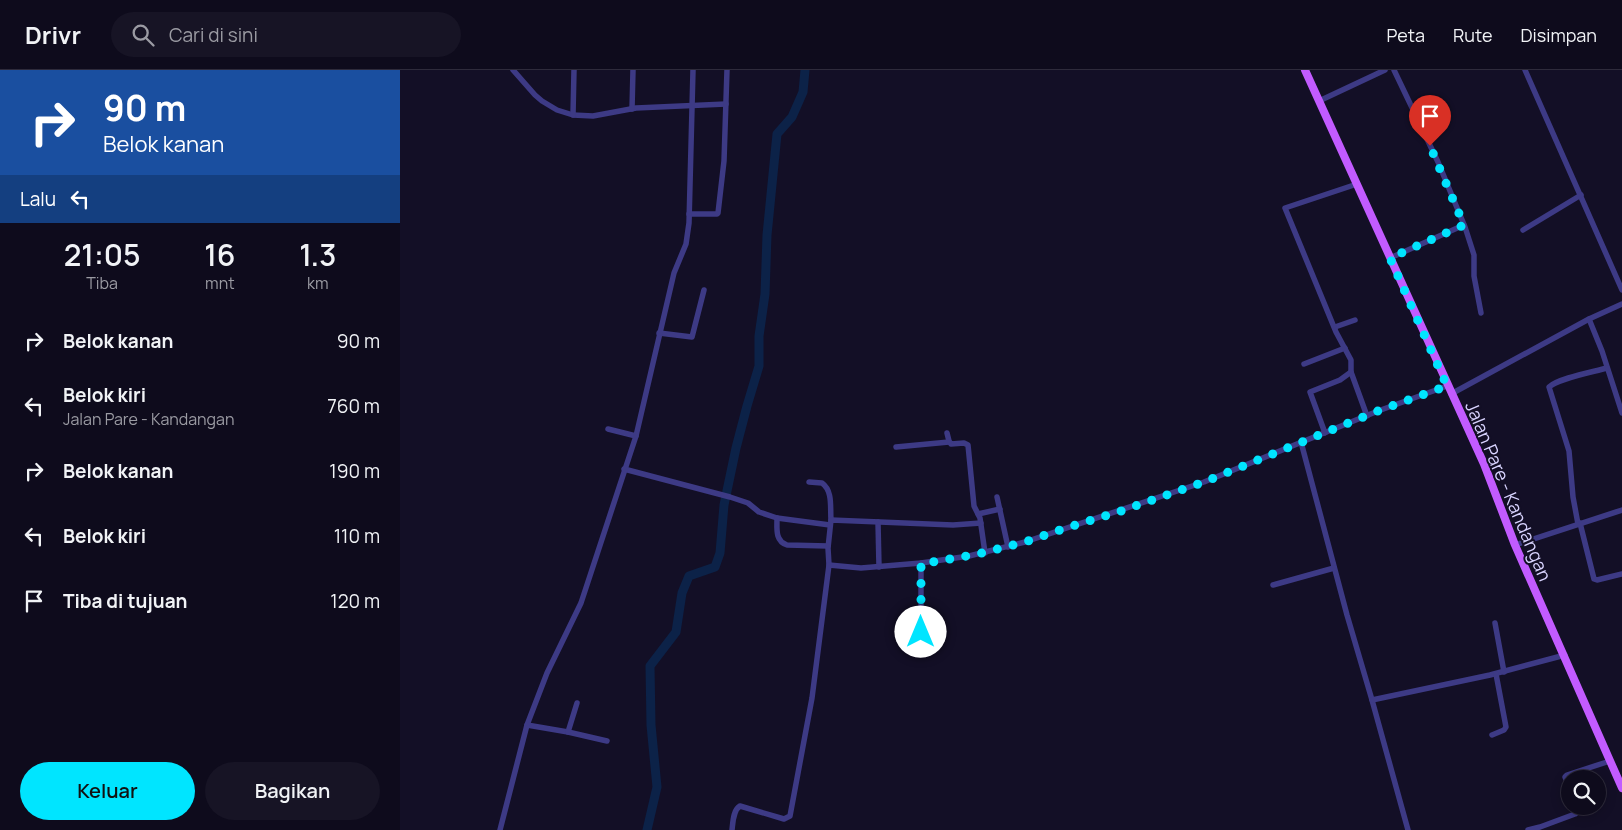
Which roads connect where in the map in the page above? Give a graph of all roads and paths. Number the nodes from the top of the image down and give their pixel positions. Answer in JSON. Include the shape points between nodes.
{"nodes":[{"id":1,"x":574,"y":70,"type":"edge"},
{"id":2,"x":633,"y":70,"type":"edge"},
{"id":3,"x":693,"y":70,"type":"edge"},
{"id":4,"x":727,"y":70,"type":"edge"},
{"id":5,"x":1305,"y":70,"type":"edge"},
{"id":6,"x":1385,"y":70,"type":"edge"},
{"id":7,"x":1394,"y":70,"type":"edge"},
{"id":8,"x":1525,"y":70,"type":"edge"},
{"id":9,"x":515,"y":71,"type":"edge"},
{"id":10,"x":1319,"y":101,"type":"junction"},
{"id":11,"x":726,"y":104,"type":"junction"},
{"id":12,"x":692,"y":107,"type":"junction"},
{"id":13,"x":632,"y":108,"type":"junction"},
{"id":14,"x":573,"y":115,"type":"junction"},
{"id":15,"x":1357,"y":184,"type":"junction"},
{"id":16,"x":1581,"y":196,"type":"junction"},
{"id":17,"x":689,"y":214,"type":"junction"},
{"id":18,"x":1464,"y":225,"type":"junction"},
{"id":19,"x":1523,"y":230,"type":"dead end"},
{"id":20,"x":1390,"y":258,"type":"junction"},
{"id":21,"x":704,"y":290,"type":"dead end"},
{"id":22,"x":1622,"y":290,"type":"edge"},
{"id":23,"x":1622,"y":304,"type":"edge"},
{"id":24,"x":1481,"y":313,"type":"dead end"},
{"id":25,"x":1589,"y":319,"type":"junction"},
{"id":26,"x":1355,"y":320,"type":"dead end"},
{"id":27,"x":1335,"y":327,"type":"junction"},
{"id":28,"x":659,"y":333,"type":"junction"},
{"id":29,"x":1345,"y":348,"type":"junction"},
{"id":30,"x":1304,"y":364,"type":"dead end"},
{"id":31,"x":1607,"y":368,"type":"junction"},
{"id":32,"x":1351,"y":372,"type":"junction"},
{"id":33,"x":1449,"y":390,"type":"junction"},
{"id":34,"x":1622,"y":414,"type":"edge"},
{"id":35,"x":1367,"y":416,"type":"junction"},
{"id":36,"x":608,"y":429,"type":"dead end"},
{"id":37,"x":947,"y":432,"type":"dead end"},
{"id":38,"x":1325,"y":433,"type":"junction"},
{"id":39,"x":636,"y":436,"type":"junction"},
{"id":40,"x":949,"y":442,"type":"junction"},
{"id":41,"x":1300,"y":442,"type":"junction"},
{"id":42,"x":896,"y":447,"type":"dead end"},
{"id":43,"x":624,"y":470,"type":"junction"},
{"id":44,"x":809,"y":482,"type":"dead end"},
{"id":45,"x":997,"y":497,"type":"dead end"},
{"id":46,"x":1000,"y":509,"type":"junction"},
{"id":47,"x":1622,"y":510,"type":"edge"},
{"id":48,"x":978,"y":514,"type":"junction"},
{"id":49,"x":777,"y":518,"type":"junction"},
{"id":50,"x":830,"y":522,"type":"junction"},
{"id":51,"x":878,"y":522,"type":"junction"},
{"id":52,"x":981,"y":523,"type":"junction"},
{"id":53,"x":1580,"y":524,"type":"junction"},
{"id":54,"x":1515,"y":545,"type":"junction"},
{"id":55,"x":828,"y":546,"type":"junction"},
{"id":56,"x":1008,"y":547,"type":"junction"},
{"id":57,"x":985,"y":553,"type":"junction"},
{"id":58,"x":921,"y":564,"type":"junction"},
{"id":59,"x":829,"y":565,"type":"junction"},
{"id":60,"x":879,"y":567,"type":"junction"},
{"id":61,"x":1334,"y":568,"type":"junction"},
{"id":62,"x":1622,"y":574,"type":"edge"},
{"id":63,"x":1273,"y":585,"type":"dead end"},
{"id":64,"x":1495,"y":623,"type":"dead end"},
{"id":65,"x":921,"y":632,"type":"dead end"},
{"id":66,"x":1564,"y":655,"type":"junction"},
{"id":67,"x":1504,"y":672,"type":"junction"},
{"id":68,"x":1496,"y":674,"type":"junction"},
{"id":69,"x":1372,"y":700,"type":"junction"},
{"id":70,"x":576,"y":703,"type":"dead end"},
{"id":71,"x":527,"y":725,"type":"junction"},
{"id":72,"x":568,"y":732,"type":"junction"},
{"id":73,"x":1492,"y":735,"type":"dead end"},
{"id":74,"x":607,"y":741,"type":"dead end"},
{"id":75,"x":1610,"y":760,"type":"junction"},
{"id":76,"x":1581,"y":770,"type":"edge"},
{"id":77,"x":1622,"y":788,"type":"edge"},
{"id":78,"x":1573,"y":815,"type":"edge"},
{"id":79,"x":1538,"y":829,"type":"edge"},
{"id":80,"x":500,"y":830,"type":"edge"},
{"id":81,"x":732,"y":830,"type":"edge"},
{"id":82,"x":1408,"y":830,"type":"edge"},
{"id":83,"x":1528,"y":830,"type":"edge"}],
"edges":[{"from":1,"to":14,"type":"street"},
{"from":2,"to":13,"type":"street"},
{"from":3,"to":12,"type":"street"},
{"from":4,"to":11,"type":"street"},
{"from":5,"to":10,"type":"main road","name":"Jalan Pare - Kandangan"},
{"from":6,"to":10,"type":"street"},
{"from":7,"to":18,"type":"street"},
{"from":8,"to":16,"type":"street"},
{"from":9,"to":14,"type":"street","via":[[542,101]]},
{"from":10,"to":15,"type":"main road","name":"Jalan Pare - Kandangan"},
{"from":11,"to":12,"type":"street"},
{"from":11,"to":17,"type":"street","via":[[718,213]]},
{"from":12,"to":13,"type":"street"},
{"from":12,"to":17,"type":"street"},
{"from":13,"to":14,"type":"street","via":[[593,116]]},
{"from":15,"to":20,"type":"main road","name":"Jalan Pare - Kandangan"},
{"from":15,"to":27,"type":"street","via":[[1285,208]]},
{"from":16,"to":19,"type":"street"},
{"from":16,"to":22,"type":"street"},
{"from":17,"to":28,"type":"street","via":[[687,240],[674,272]]},
{"from":18,"to":20,"type":"street"},
{"from":18,"to":24,"type":"street","via":[[1474,255],[1474,276]]},
{"from":20,"to":33,"type":"main road","name":"Jalan Pare - Kandangan"},
{"from":21,"to":28,"type":"street","via":[[692,337]]},
{"from":23,"to":25,"type":"street"},
{"from":25,"to":31,"type":"street"},
{"from":25,"to":33,"type":"street"},
{"from":26,"to":27,"type":"street"},
{"from":27,"to":29,"type":"street"},
{"from":28,"to":39,"type":"street"},
{"from":29,"to":30,"type":"street"},
{"from":29,"to":32,"type":"street","via":[[1351,360]]},
{"from":31,"to":34,"type":"street"},
{"from":31,"to":53,"type":"street","via":[[1549,386],[1569,451],[1573,498]]},
{"from":32,"to":35,"type":"street"},
{"from":32,"to":38,"type":"street","via":[[1310,392]]},
{"from":33,"to":35,"type":"street"},
{"from":33,"to":54,"type":"main road","name":"Jalan Pare - Kandangan","via":[[1484,464]]},
{"from":35,"to":38,"type":"street"},
{"from":36,"to":39,"type":"street"},
{"from":37,"to":40,"type":"street"},
{"from":38,"to":41,"type":"street"},
{"from":39,"to":43,"type":"street"},
{"from":40,"to":42,"type":"street"},
{"from":40,"to":48,"type":"street","via":[[968,445],[974,506]]},
{"from":41,"to":56,"type":"street","via":[[1204,482]]},
{"from":41,"to":61,"type":"street"},
{"from":43,"to":49,"type":"street","via":[[748,503],[758,512]]},
{"from":43,"to":71,"type":"street","via":[[581,603],[547,673]]},
{"from":44,"to":50,"type":"street","via":[[822,482],[828,489]]},
{"from":45,"to":46,"type":"street"},
{"from":46,"to":48,"type":"street"},
{"from":46,"to":56,"type":"street"},
{"from":47,"to":53,"type":"street"},
{"from":48,"to":52,"type":"street"},
{"from":49,"to":50,"type":"street"},
{"from":49,"to":55,"type":"street","via":[[778,537],[783,544]]},
{"from":50,"to":51,"type":"street"},
{"from":50,"to":55,"type":"street"},
{"from":51,"to":52,"type":"street"},
{"from":51,"to":60,"type":"street"},
{"from":52,"to":57,"type":"street"},
{"from":53,"to":54,"type":"street"},
{"from":53,"to":62,"type":"street","via":[[1594,580]]},
{"from":54,"to":66,"type":"main road","name":"Jalan Pare - Kandangan"},
{"from":55,"to":59,"type":"street"},
{"from":56,"to":57,"type":"street"},
{"from":57,"to":58,"type":"street"},
{"from":58,"to":60,"type":"street"},
{"from":58,"to":65,"type":"street"},
{"from":59,"to":60,"type":"street"},
{"from":59,"to":81,"type":"street","via":[[817,669],[790,816],[784,818],[740,806],[735,811]]},
{"from":61,"to":63,"type":"street"},
{"from":61,"to":69,"type":"street"},
{"from":64,"to":67,"type":"street"},
{"from":66,"to":67,"type":"street"},
{"from":66,"to":75,"type":"main road","name":"Jalan Pare - Kandangan"},
{"from":67,"to":68,"type":"street"},
{"from":68,"to":69,"type":"street"},
{"from":68,"to":73,"type":"street","via":[[1506,727]]},
{"from":69,"to":82,"type":"street"},
{"from":70,"to":72,"type":"street"},
{"from":71,"to":72,"type":"street"},
{"from":71,"to":80,"type":"street"},
{"from":72,"to":74,"type":"street"},
{"from":75,"to":76,"type":"street"},
{"from":75,"to":77,"type":"main road","name":"Jalan Pare - Kandangan"},
{"from":78,"to":79,"type":"street"},
{"from":79,"to":83,"type":"street"}]}
